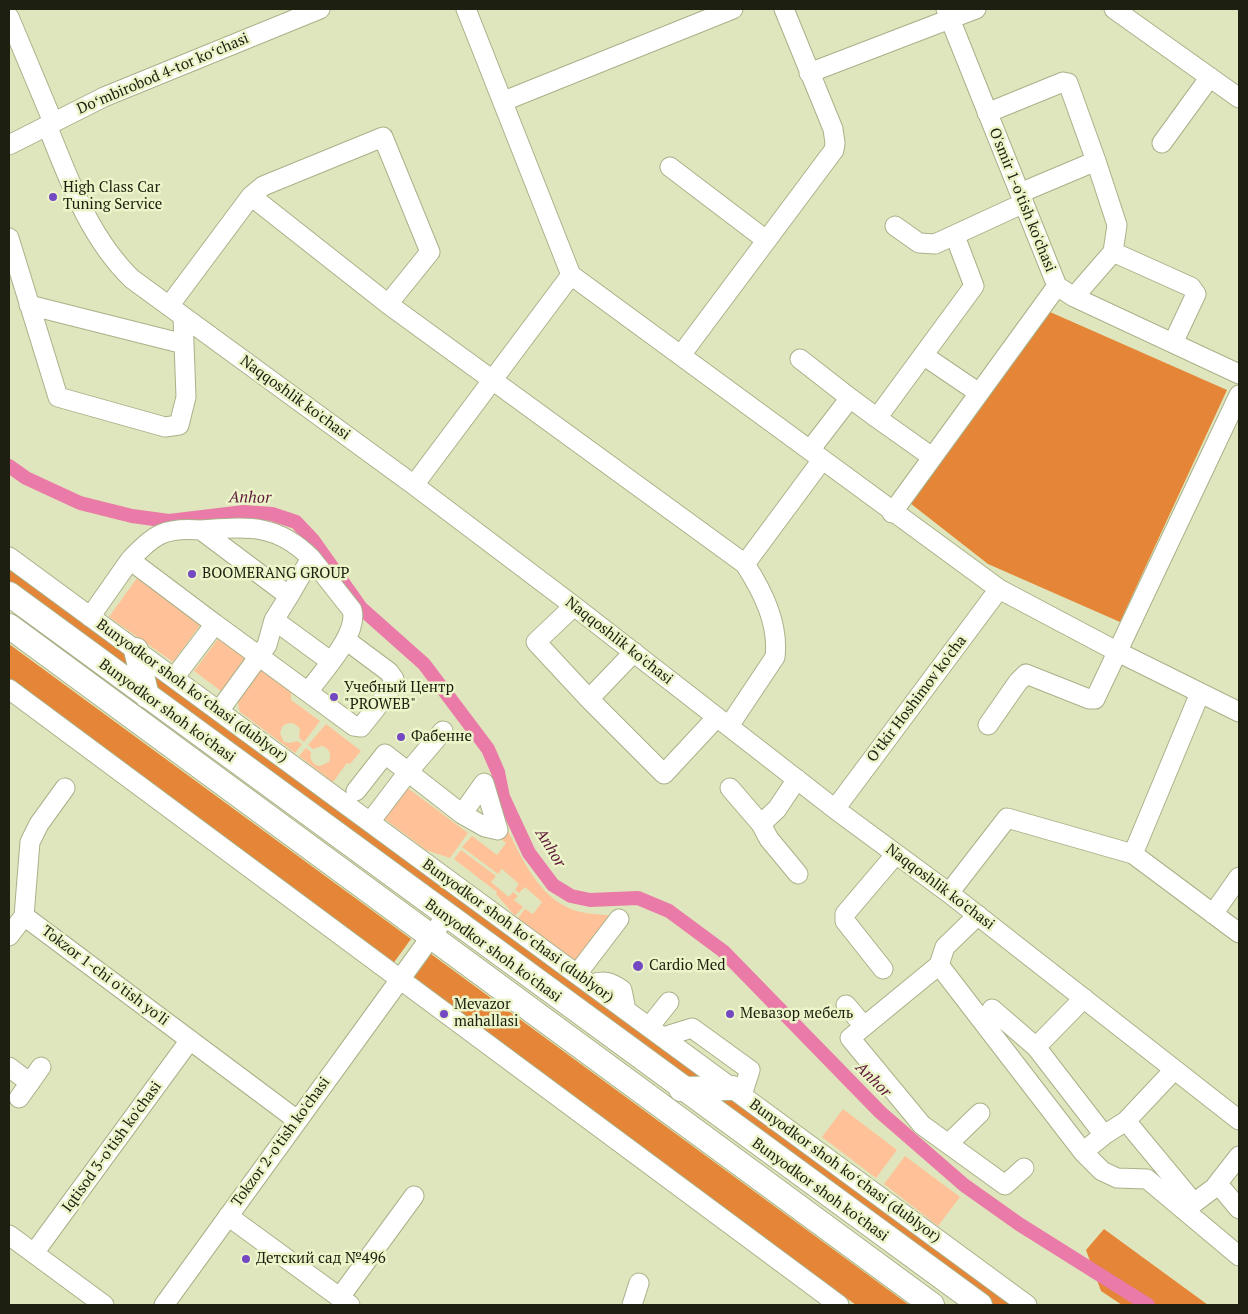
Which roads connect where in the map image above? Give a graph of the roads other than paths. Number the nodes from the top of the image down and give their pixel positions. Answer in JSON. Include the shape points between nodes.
{"nodes":[{"id":1,"x":320,"y":9,"type":"edge"},
{"id":2,"x":466,"y":9,"type":"edge"},
{"id":3,"x":733,"y":9,"type":"edge"},
{"id":4,"x":784,"y":9,"type":"edge"},
{"id":5,"x":976,"y":9,"type":"edge"},
{"id":6,"x":1114,"y":9,"type":"edge"},
{"id":7,"x":948,"y":14,"type":"edge"},
{"id":8,"x":9,"y":17,"type":"edge"},
{"id":9,"x":809,"y":73,"type":"junction"},
{"id":10,"x":1210,"y":77,"type":"junction"},
{"id":11,"x":1239,"y":98,"type":"edge"},
{"id":12,"x":504,"y":101,"type":"junction"},
{"id":13,"x":987,"y":113,"type":"junction"},
{"id":14,"x":50,"y":124,"type":"junction"},
{"id":15,"x":1162,"y":143,"type":"dead end"},
{"id":16,"x":9,"y":145,"type":"edge"},
{"id":17,"x":1096,"y":161,"type":"junction"},
{"id":18,"x":670,"y":167,"type":"dead end"},
{"id":19,"x":251,"y":196,"type":"junction"},
{"id":20,"x":1022,"y":198,"type":"junction"},
{"id":21,"x":895,"y":226,"type":"dead end"},
{"id":22,"x":955,"y":236,"type":"junction"},
{"id":23,"x":9,"y":238,"type":"edge"},
{"id":24,"x":766,"y":240,"type":"junction"},
{"id":25,"x":1113,"y":252,"type":"junction"},
{"id":26,"x":571,"y":275,"type":"junction"},
{"id":27,"x":1057,"y":286,"type":"junction"},
{"id":28,"x":1074,"y":297,"type":"junction"},
{"id":29,"x":29,"y":304,"type":"junction"},
{"id":30,"x":388,"y":304,"type":"junction"},
{"id":31,"x":176,"y":311,"type":"junction"},
{"id":32,"x":1173,"y":343,"type":"junction"},
{"id":33,"x":184,"y":344,"type":"junction"},
{"id":34,"x":681,"y":355,"type":"junction"},
{"id":35,"x":923,"y":355,"type":"junction"},
{"id":36,"x":800,"y":359,"type":"dead end"},
{"id":37,"x":1239,"y":374,"type":"edge"},
{"id":38,"x":494,"y":381,"type":"junction"},
{"id":39,"x":979,"y":393,"type":"junction"},
{"id":40,"x":1239,"y":395,"type":"edge"},
{"id":41,"x":850,"y":398,"type":"junction"},
{"id":42,"x":877,"y":418,"type":"junction"},
{"id":43,"x":816,"y":455,"type":"junction"},
{"id":44,"x":932,"y":457,"type":"junction"},
{"id":45,"x":414,"y":485,"type":"junction"},
{"id":46,"x":892,"y":513,"type":"junction"},
{"id":47,"x":202,"y":530,"type":"junction"},
{"id":48,"x":9,"y":557,"type":"edge"},
{"id":49,"x":311,"y":558,"type":"junction"},
{"id":50,"x":130,"y":560,"type":"junction"},
{"id":51,"x":745,"y":564,"type":"junction"},
{"id":52,"x":999,"y":589,"type":"junction"},
{"id":53,"x":9,"y":594,"type":"edge"},
{"id":54,"x":289,"y":596,"type":"junction"},
{"id":55,"x":574,"y":606,"type":"junction"},
{"id":56,"x":90,"y":617,"type":"junction"},
{"id":57,"x":274,"y":620,"type":"junction"},
{"id":58,"x":215,"y":624,"type":"junction"},
{"id":59,"x":9,"y":626,"type":"edge"},
{"id":60,"x":346,"y":640,"type":"junction"},
{"id":61,"x":136,"y":650,"type":"junction"},
{"id":62,"x":634,"y":652,"type":"junction"},
{"id":63,"x":1118,"y":652,"type":"junction"},
{"id":64,"x":258,"y":656,"type":"junction"},
{"id":65,"x":330,"y":662,"type":"junction"},
{"id":66,"x":174,"y":678,"type":"junction"},
{"id":67,"x":9,"y":689,"type":"edge"},
{"id":68,"x":308,"y":692,"type":"junction"},
{"id":69,"x":1200,"y":693,"type":"junction"},
{"id":70,"x":147,"y":696,"type":"junction"},
{"id":71,"x":589,"y":699,"type":"junction"},
{"id":72,"x":219,"y":711,"type":"junction"},
{"id":73,"x":1239,"y":712,"type":"edge"},
{"id":74,"x":723,"y":721,"type":"junction"},
{"id":75,"x":988,"y":726,"type":"dead end"},
{"id":76,"x":442,"y":731,"type":"dead end"},
{"id":77,"x":408,"y":772,"type":"junction"},
{"id":78,"x":797,"y":780,"type":"junction"},
{"id":79,"x":65,"y":788,"type":"dead end"},
{"id":80,"x":730,"y":788,"type":"dead end"},
{"id":81,"x":356,"y":790,"type":"dead end"},
{"id":82,"x":835,"y":809,"type":"junction"},
{"id":83,"x":462,"y":814,"type":"dead end"},
{"id":84,"x":370,"y":822,"type":"junction"},
{"id":85,"x":761,"y":824,"type":"junction"},
{"id":86,"x":896,"y":854,"type":"junction"},
{"id":87,"x":1133,"y":854,"type":"junction"},
{"id":88,"x":798,"y":874,"type":"dead end"},
{"id":89,"x":1239,"y":877,"type":"edge"},
{"id":90,"x":949,"y":893,"type":"junction"},
{"id":91,"x":1213,"y":914,"type":"junction"},
{"id":92,"x":978,"y":915,"type":"junction"},
{"id":93,"x":24,"y":916,"type":"junction"},
{"id":94,"x":446,"y":916,"type":"junction"},
{"id":95,"x":619,"y":919,"type":"dead end"},
{"id":96,"x":1239,"y":933,"type":"edge"},
{"id":97,"x":9,"y":936,"type":"edge"},
{"id":98,"x":431,"y":937,"type":"junction"},
{"id":99,"x":940,"y":965,"type":"junction"},
{"id":100,"x":883,"y":969,"type":"dead end"},
{"id":101,"x":584,"y":979,"type":"junction"},
{"id":102,"x":399,"y":980,"type":"junction"},
{"id":103,"x":1084,"y":998,"type":"junction"},
{"id":104,"x":669,"y":1002,"type":"dead end"},
{"id":105,"x":846,"y":1005,"type":"dead end"},
{"id":106,"x":992,"y":1009,"type":"dead end"},
{"id":107,"x":863,"y":1025,"type":"junction"},
{"id":108,"x":656,"y":1032,"type":"junction"},
{"id":109,"x":190,"y":1040,"type":"junction"},
{"id":110,"x":1036,"y":1047,"type":"junction"},
{"id":111,"x":9,"y":1067,"type":"edge"},
{"id":112,"x":41,"y":1067,"type":"dead end"},
{"id":113,"x":1174,"y":1070,"type":"junction"},
{"id":114,"x":681,"y":1088,"type":"junction"},
{"id":115,"x":737,"y":1092,"type":"junction"},
{"id":116,"x":980,"y":1113,"type":"dead end"},
{"id":117,"x":297,"y":1120,"type":"junction"},
{"id":118,"x":1239,"y":1120,"type":"edge"},
{"id":119,"x":1126,"y":1121,"type":"junction"},
{"id":120,"x":1104,"y":1135,"type":"junction"},
{"id":121,"x":948,"y":1144,"type":"junction"},
{"id":122,"x":1083,"y":1152,"type":"junction"},
{"id":123,"x":1239,"y":1156,"type":"edge"},
{"id":124,"x":1024,"y":1168,"type":"dead end"},
{"id":125,"x":1224,"y":1190,"type":"dead end"},
{"id":126,"x":414,"y":1196,"type":"dead end"},
{"id":127,"x":1239,"y":1209,"type":"edge"},
{"id":128,"x":228,"y":1216,"type":"junction"},
{"id":129,"x":9,"y":1234,"type":"edge"},
{"id":130,"x":34,"y":1253,"type":"junction"},
{"id":131,"x":1239,"y":1256,"type":"edge"},
{"id":132,"x":639,"y":1283,"type":"dead end"},
{"id":133,"x":345,"y":1301,"type":"edge"},
{"id":134,"x":104,"y":1305,"type":"edge"},
{"id":135,"x":164,"y":1305,"type":"edge"},
{"id":136,"x":632,"y":1305,"type":"edge"},
{"id":137,"x":839,"y":1305,"type":"edge"},
{"id":138,"x":932,"y":1305,"type":"edge"},
{"id":139,"x":980,"y":1305,"type":"edge"},
{"id":140,"x":1027,"y":1305,"type":"edge"}],
"edges":[{"from":1,"to":14,"type":"street","name":"Doʻmbirobod 4-tor koʻchasi","via":[[104,97]]},
{"from":2,"to":12,"type":"street"},
{"from":3,"to":12,"type":"street"},
{"from":4,"to":9,"type":"street"},
{"from":5,"to":7,"type":"street"},
{"from":6,"to":10,"type":"street"},
{"from":7,"to":9,"type":"street"},
{"from":7,"to":13,"type":"street","name":"O'smir 1-o'tish ko'chasi"},
{"from":8,"to":14,"type":"street","name":"Naqqoshlik ko'chasi"},
{"from":9,"to":24,"type":"street","via":[[832,129],[834,150]]},
{"from":10,"to":11,"type":"street"},
{"from":10,"to":15,"type":"street"},
{"from":12,"to":26,"type":"street"},
{"from":13,"to":17,"type":"street","via":[[1068,83]]},
{"from":13,"to":20,"type":"street","name":"O'smir 1-o'tish ko'chasi"},
{"from":14,"to":16,"type":"street","name":"Doʻmbirobod 4-tor koʻchasi"},
{"from":14,"to":31,"type":"street","name":"Naqqoshlik ko'chasi","via":[[72,190],[104,248],[132,279]]},
{"from":17,"to":20,"type":"street"},
{"from":17,"to":25,"type":"street","via":[[1117,225]]},
{"from":18,"to":24,"type":"street"},
{"from":19,"to":30,"type":"street"},
{"from":19,"to":30,"type":"street","via":[[263,186],[383,137],[430,252]]},
{"from":19,"to":31,"type":"street"},
{"from":20,"to":22,"type":"street"},
{"from":20,"to":27,"type":"street","name":"O'smir 1-o'tish ko'chasi"},
{"from":21,"to":22,"type":"street","via":[[919,243],[935,244]]},
{"from":22,"to":35,"type":"street","via":[[974,286]]},
{"from":23,"to":29,"type":"street"},
{"from":24,"to":34,"type":"street"},
{"from":25,"to":28,"type":"street"},
{"from":25,"to":32,"type":"street","via":[[1191,287],[1196,294]]},
{"from":26,"to":34,"type":"street"},
{"from":26,"to":38,"type":"street"},
{"from":27,"to":28,"type":"street","name":"O'smir 1-o'tish ko'chasi"},
{"from":27,"to":39,"type":"street"},
{"from":28,"to":32,"type":"street","name":"O'smir 1-o'tish ko'chasi"},
{"from":29,"to":33,"type":"street"},
{"from":29,"to":33,"type":"street","via":[[58,396],[165,427],[179,425],[186,397]]},
{"from":30,"to":38,"type":"street"},
{"from":31,"to":33,"type":"street"},
{"from":31,"to":45,"type":"street","name":"Naqqoshlik ko'chasi"},
{"from":32,"to":37,"type":"street","name":"O'smir 1-o'tish ko'chasi"},
{"from":34,"to":43,"type":"street"},
{"from":35,"to":39,"type":"street"},
{"from":35,"to":42,"type":"street"},
{"from":36,"to":41,"type":"street"},
{"from":38,"to":45,"type":"street"},
{"from":38,"to":51,"type":"street"},
{"from":39,"to":44,"type":"street"},
{"from":40,"to":63,"type":"street"},
{"from":41,"to":42,"type":"street"},
{"from":41,"to":43,"type":"street"},
{"from":42,"to":44,"type":"street"},
{"from":43,"to":46,"type":"street"},
{"from":43,"to":51,"type":"street"},
{"from":44,"to":46,"type":"street"},
{"from":45,"to":55,"type":"street","name":"Naqqoshlik ko'chasi"},
{"from":46,"to":52,"type":"street"},
{"from":47,"to":49,"type":"street","via":[[250,527],[270,531],[286,537]]},
{"from":47,"to":50,"type":"street","via":[[168,532],[149,540]]},
{"from":47,"to":54,"type":"street"},
{"from":48,"to":56,"type":"street","name":"Bunyodkor shoh koʻchasi (dublyor)"},
{"from":49,"to":54,"type":"street"},
{"from":49,"to":60,"type":"street","via":[[352,610],[353,626]]},
{"from":50,"to":56,"type":"street"},
{"from":50,"to":58,"type":"street"},
{"from":51,"to":74,"type":"street","via":[[764,597],[776,646],[775,657]]},
{"from":52,"to":63,"type":"street"},
{"from":52,"to":82,"type":"street","name":"O'tkir Hoshimov ko'cha"},
{"from":53,"to":70,"type":"main road","name":"Bunyodkor shoh ko'chasi"},
{"from":54,"to":57,"type":"street"},
{"from":55,"to":62,"type":"street","name":"Naqqoshlik ko'chasi"},
{"from":55,"to":71,"type":"street","via":[[536,642]]},
{"from":56,"to":61,"type":"street","name":"Bunyodkor shoh koʻchasi (dublyor)"},
{"from":57,"to":64,"type":"street","via":[[267,645]]},
{"from":57,"to":65,"type":"street"},
{"from":58,"to":64,"type":"street"},
{"from":58,"to":66,"type":"street"},
{"from":59,"to":98,"type":"main road","name":"Bunyodkor shoh ko'chasi"},
{"from":60,"to":65,"type":"street"},
{"from":60,"to":68,"type":"street","via":[[389,672],[394,679],[388,693],[361,727],[354,726]]},
{"from":61,"to":66,"type":"street","name":"Bunyodkor shoh koʻchasi (dublyor)"},
{"from":61,"to":70,"type":"main road"},
{"from":62,"to":71,"type":"street"},
{"from":62,"to":74,"type":"street","name":"Naqqoshlik ko'chasi"},
{"from":63,"to":69,"type":"street"},
{"from":63,"to":75,"type":"street","via":[[1095,699],[1026,674]]},
{"from":64,"to":68,"type":"street"},
{"from":64,"to":72,"type":"street"},
{"from":65,"to":68,"type":"street"},
{"from":66,"to":72,"type":"street","name":"Bunyodkor shoh koʻchasi (dublyor)"},
{"from":67,"to":102,"type":"street"},
{"from":69,"to":73,"type":"street"},
{"from":69,"to":87,"type":"street"},
{"from":70,"to":94,"type":"main road","name":"Bunyodkor shoh ko'chasi"},
{"from":71,"to":74,"type":"street","via":[[664,774]]},
{"from":72,"to":84,"type":"street","name":"Bunyodkor shoh koʻchasi (dublyor)"},
{"from":74,"to":78,"type":"street","name":"Naqqoshlik ko'chasi"},
{"from":76,"to":77,"type":"street"},
{"from":77,"to":81,"type":"street","via":[[384,754]]},
{"from":77,"to":83,"type":"street"},
{"from":77,"to":84,"type":"street"},
{"from":78,"to":82,"type":"street","name":"Naqqoshlik ko'chasi"},
{"from":78,"to":85,"type":"street","via":[[777,809]]},
{"from":79,"to":93,"type":"street","via":[[30,842]]},
{"from":80,"to":85,"type":"street"},
{"from":82,"to":86,"type":"street","name":"Naqqoshlik ko'chasi"},
{"from":84,"to":101,"type":"street","name":"Bunyodkor shoh koʻchasi (dublyor)"},
{"from":85,"to":88,"type":"street"},
{"from":86,"to":90,"type":"street","name":"Naqqoshlik ko'chasi"},
{"from":86,"to":100,"type":"street","via":[[845,914],[845,921]]},
{"from":87,"to":90,"type":"street","via":[[1007,818]]},
{"from":87,"to":91,"type":"street"},
{"from":89,"to":91,"type":"street"},
{"from":90,"to":92,"type":"street","name":"Naqqoshlik ko'chasi"},
{"from":91,"to":96,"type":"street"},
{"from":92,"to":99,"type":"street","via":[[945,947]]},
{"from":92,"to":103,"type":"street","name":"Naqqoshlik ko'chasi"},
{"from":93,"to":97,"type":"street"},
{"from":93,"to":109,"type":"street","name":"Tokzor 1-chi o'tish yo'li"},
{"from":94,"to":98,"type":"street","name":"Tokzor 2-o'tish ko'chasi"},
{"from":94,"to":114,"type":"main road","name":"Bunyodkor shoh ko'chasi"},
{"from":95,"to":101,"type":"street"},
{"from":98,"to":102,"type":"street","name":"Tokzor 2-o'tish ko'chasi"},
{"from":98,"to":138,"type":"main road","name":"Bunyodkor shoh ko'chasi"},
{"from":99,"to":107,"type":"street"},
{"from":99,"to":122,"type":"street"},
{"from":101,"to":108,"type":"street","name":"Bunyodkor shoh koʻchasi (dublyor)"},
{"from":102,"to":117,"type":"street","name":"Tokzor 2-o'tish ko'chasi"},
{"from":102,"to":137,"type":"street"},
{"from":103,"to":110,"type":"street"},
{"from":103,"to":113,"type":"street","name":"Naqqoshlik ko'chasi"},
{"from":104,"to":108,"type":"street"},
{"from":105,"to":107,"type":"street"},
{"from":106,"to":110,"type":"street"},
{"from":107,"to":121,"type":"street","via":[[850,1038],[922,1125]]},
{"from":108,"to":115,"type":"street","name":"Bunyodkor shoh koʻchasi (dublyor)"},
{"from":108,"to":115,"type":"street","via":[[692,1028],[750,1070]]},
{"from":109,"to":117,"type":"street","name":"Tokzor 1-chi o'tish yo'li"},
{"from":109,"to":130,"type":"street","name":"Iqtisod 3-o'tish ko'chasi"},
{"from":110,"to":120,"type":"street"},
{"from":111,"to":112,"type":"street","via":[[24,1091]]},
{"from":113,"to":118,"type":"street","name":"Naqqoshlik ko'chasi"},
{"from":113,"to":119,"type":"street"},
{"from":114,"to":115,"type":"main road"},
{"from":114,"to":139,"type":"main road","name":"Bunyodkor shoh ko'chasi"},
{"from":115,"to":140,"type":"street","name":"Bunyodkor shoh koʻchasi (dublyor)"},
{"from":116,"to":121,"type":"street"},
{"from":117,"to":128,"type":"street","name":"Tokzor 2-o'tish ko'chasi"},
{"from":119,"to":120,"type":"street"},
{"from":119,"to":123,"type":"street","via":[[1194,1203],[1214,1188]]},
{"from":120,"to":122,"type":"street"},
{"from":121,"to":124,"type":"street","via":[[1005,1185]]},
{"from":122,"to":131,"type":"street","via":[[1102,1172],[1117,1178],[1147,1179]]},
{"from":125,"to":127,"type":"street"},
{"from":126,"to":133,"type":"street"},
{"from":128,"to":133,"type":"street"},
{"from":128,"to":135,"type":"street","name":"Tokzor 2-o'tish ko'chasi"},
{"from":129,"to":130,"type":"street"},
{"from":130,"to":134,"type":"street"},
{"from":132,"to":136,"type":"street"}]}
